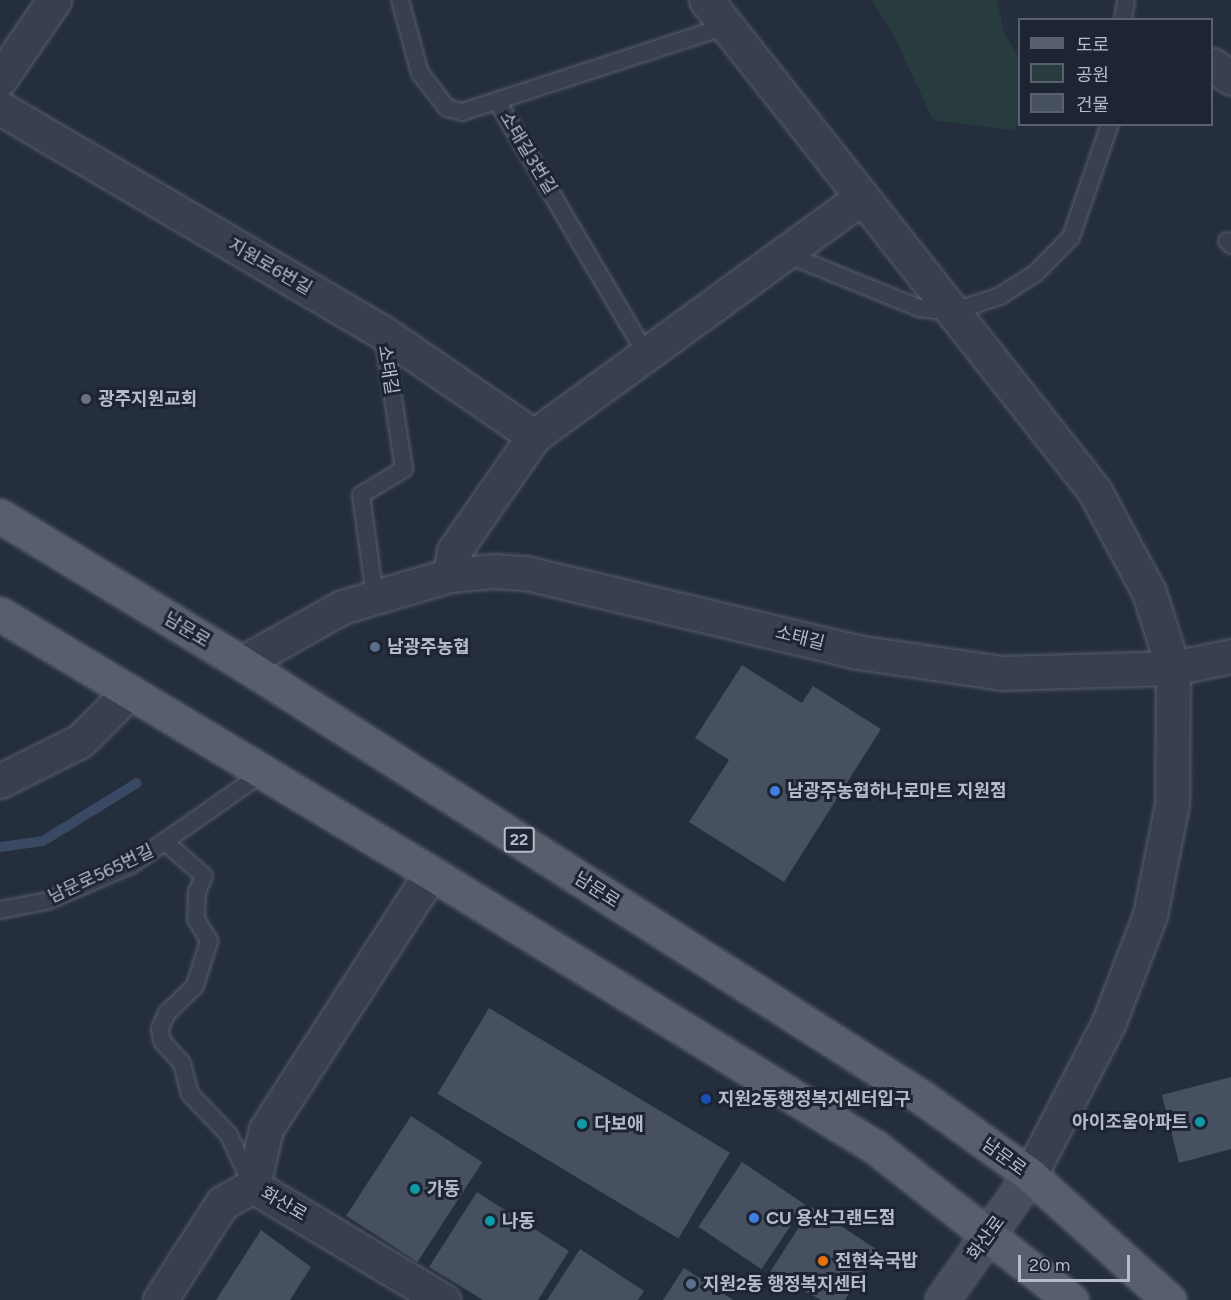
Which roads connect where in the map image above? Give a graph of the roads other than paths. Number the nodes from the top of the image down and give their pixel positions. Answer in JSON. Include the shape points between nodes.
{"nodes":[{"id":1,"x":54,"y":0,"type":"edge"},
{"id":2,"x":400,"y":0,"type":"edge"},
{"id":3,"x":706,"y":0,"type":"edge"},
{"id":4,"x":1126,"y":0,"type":"edge"},
{"id":5,"x":1123,"y":18,"type":"edge"},
{"id":6,"x":726,"y":26,"type":"junction"},
{"id":7,"x":1213,"y":66,"type":"edge"},
{"id":8,"x":1231,"y":78,"type":"edge"},
{"id":9,"x":0,"y":79,"type":"edge"},
{"id":10,"x":497,"y":101,"type":"junction"},
{"id":11,"x":0,"y":108,"type":"edge"},
{"id":12,"x":1109,"y":126,"type":"edge"},
{"id":13,"x":862,"y":197,"type":"junction"},
{"id":14,"x":784,"y":253,"type":"junction"},
{"id":15,"x":952,"y":312,"type":"junction"},
{"id":16,"x":382,"y":332,"type":"junction"},
{"id":17,"x":646,"y":354,"type":"junction"},
{"id":18,"x":534,"y":436,"type":"junction"},
{"id":19,"x":0,"y":516,"type":"edge"},
{"id":20,"x":450,"y":575,"type":"junction"},
{"id":21,"x":375,"y":597,"type":"junction"},
{"id":22,"x":0,"y":614,"type":"edge"},
{"id":23,"x":1231,"y":656,"type":"edge"},
{"id":24,"x":242,"y":663,"type":"junction"},
{"id":25,"x":1173,"y":668,"type":"junction"},
{"id":26,"x":128,"y":693,"type":"junction"},
{"id":27,"x":261,"y":774,"type":"junction"},
{"id":28,"x":0,"y":781,"type":"edge"},
{"id":29,"x":166,"y":843,"type":"junction"},
{"id":30,"x":431,"y":873,"type":"junction"},
{"id":31,"x":0,"y":910,"type":"edge"},
{"id":32,"x":1030,"y":1175,"type":"junction"},
{"id":33,"x":253,"y":1186,"type":"junction"},
{"id":34,"x":990,"y":1234,"type":"junction"},
{"id":35,"x":160,"y":1300,"type":"edge"},
{"id":36,"x":443,"y":1300,"type":"edge"},
{"id":37,"x":942,"y":1300,"type":"edge"},
{"id":38,"x":1071,"y":1300,"type":"edge"},
{"id":39,"x":1169,"y":1300,"type":"edge"}],
"edges":[{"from":1,"to":9,"type":"street"},
{"from":2,"to":10,"type":"lane","name":"소태길3번길","via":[[420,73],[447,108],[462,112]]},
{"from":3,"to":6,"type":"street"},
{"from":4,"to":5,"type":"lane"},
{"from":6,"to":10,"type":"lane"},
{"from":6,"to":13,"type":"street"},
{"from":7,"to":8,"type":"street"},
{"from":10,"to":17,"type":"lane","name":"소태길3번길"},
{"from":11,"to":16,"type":"street","name":"지원로6번길"},
{"from":12,"to":15,"type":"lane","via":[[1071,237],[1036,273],[1000,296]]},
{"from":13,"to":14,"type":"street"},
{"from":13,"to":15,"type":"street"},
{"from":14,"to":15,"type":"lane","via":[[919,308]]},
{"from":14,"to":17,"type":"street"},
{"from":15,"to":25,"type":"street","via":[[1094,490],[1149,592]]},
{"from":16,"to":18,"type":"street","name":"지원로6번길"},
{"from":16,"to":21,"type":"lane","name":"소태길","via":[[404,469],[361,495]]},
{"from":17,"to":18,"type":"street"},
{"from":18,"to":20,"type":"street","via":[[454,551]]},
{"from":19,"to":24,"type":"main road","name":"남문로","number":"22"},
{"from":20,"to":21,"type":"street","name":"소태길"},
{"from":20,"to":25,"type":"street","name":"소태길","via":[[526,573],[857,652],[968,669],[1070,674]]},
{"from":21,"to":24,"type":"street","name":"소태길","via":[[342,607]]},
{"from":22,"to":26,"type":"main road"},
{"from":23,"to":25,"type":"street","name":"소태길"},
{"from":24,"to":32,"type":"main road","name":"남문로","number":"22","via":[[923,1098]]},
{"from":25,"to":32,"type":"street","via":[[1172,804],[1150,915],[1109,1022]]},
{"from":26,"to":27,"type":"main road"},
{"from":26,"to":28,"type":"street","via":[[80,741]]},
{"from":27,"to":29,"type":"lane","name":"남문로565번길"},
{"from":27,"to":30,"type":"main road"},
{"from":29,"to":31,"type":"lane","name":"남문로565번길","via":[[131,865],[47,902]]},
{"from":29,"to":33,"type":"lane","name":"남문로565번길","via":[[204,876],[197,892],[196,919],[209,941],[195,986],[167,1013],[160,1029],[162,1041],[182,1063],[190,1094],[229,1135]]},
{"from":30,"to":33,"type":"street","via":[[266,1129]]},
{"from":30,"to":34,"type":"main road","via":[[874,1148]]},
{"from":32,"to":34,"type":"main road","name":"화산로"},
{"from":32,"to":39,"type":"main road","name":"남문로","number":"22"},
{"from":33,"to":35,"type":"street","name":"화산로","via":[[222,1203]]},
{"from":33,"to":36,"type":"street","name":"화산로"},
{"from":34,"to":37,"type":"main road","name":"화산로"},
{"from":34,"to":38,"type":"main road"}]}
